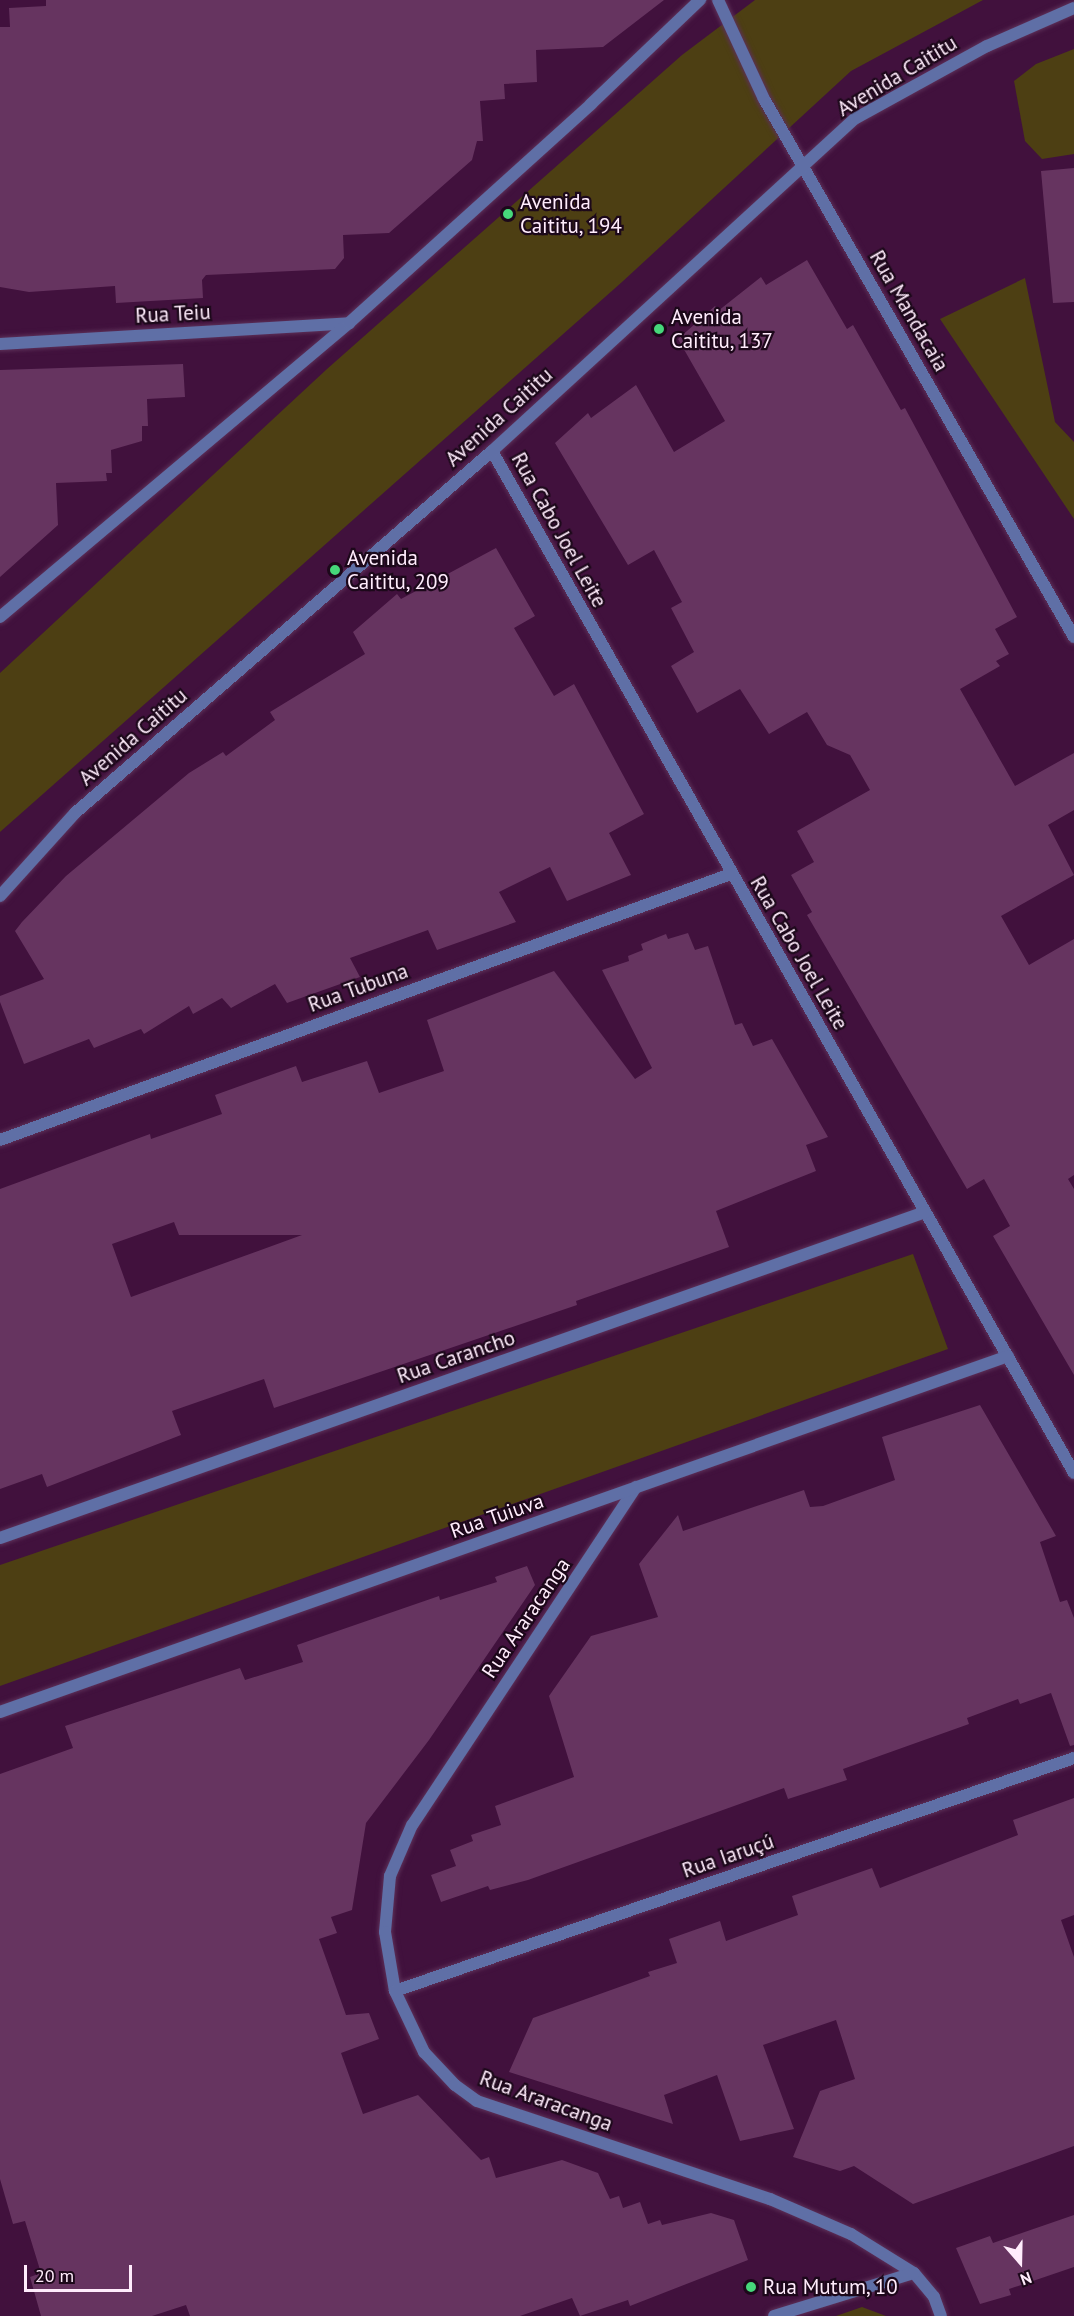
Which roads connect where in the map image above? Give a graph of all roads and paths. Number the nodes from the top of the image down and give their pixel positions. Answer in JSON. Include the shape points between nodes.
{"nodes":[{"id":1,"x":700,"y":0,"type":"edge"},
{"id":2,"x":718,"y":0,"type":"edge"},
{"id":3,"x":1072,"y":0,"type":"edge"},
{"id":4,"x":1074,"y":8,"type":"edge"},
{"id":5,"x":1056,"y":14,"type":"junction"},
{"id":6,"x":803,"y":166,"type":"junction"},
{"id":7,"x":349,"y":323,"type":"junction"},
{"id":8,"x":0,"y":344,"type":"edge"},
{"id":9,"x":492,"y":451,"type":"junction"},
{"id":10,"x":0,"y":617,"type":"edge"},
{"id":11,"x":1074,"y":637,"type":"edge"},
{"id":12,"x":731,"y":874,"type":"junction"},
{"id":13,"x":0,"y":896,"type":"edge"},
{"id":14,"x":0,"y":1140,"type":"edge"},
{"id":15,"x":925,"y":1212,"type":"junction"},
{"id":16,"x":1008,"y":1356,"type":"junction"},
{"id":17,"x":1074,"y":1473,"type":"edge"},
{"id":18,"x":636,"y":1488,"type":"junction"},
{"id":19,"x":0,"y":1538,"type":"edge"},
{"id":20,"x":0,"y":1712,"type":"edge"},
{"id":21,"x":1074,"y":1758,"type":"edge"},
{"id":22,"x":395,"y":1992,"type":"junction"},
{"id":23,"x":914,"y":2273,"type":"junction"},
{"id":24,"x":774,"y":2316,"type":"edge"},
{"id":25,"x":941,"y":2316,"type":"edge"}],
"edges":[{"from":1,"to":7,"type":"street"},
{"from":2,"to":6,"type":"street","name":"Rua Mandacaia","via":[[739,51]]},
{"from":3,"to":5,"type":"street","name":"Avenida Caititu"},
{"from":4,"to":5,"type":"street","name":"Avenida Caititu"},
{"from":5,"to":6,"type":"street","name":"Avenida Caititu","via":[[987,46],[856,118]]},
{"from":6,"to":9,"type":"street","name":"Avenida Caititu"},
{"from":6,"to":11,"type":"street","name":"Rua Mandacaia"},
{"from":7,"to":8,"type":"street","name":"Rua Teiu"},
{"from":7,"to":10,"type":"street"},
{"from":9,"to":12,"type":"street","name":"Rua Cabo Joel Leite"},
{"from":9,"to":13,"type":"street","name":"Avenida Caititu","via":[[75,813]]},
{"from":12,"to":14,"type":"street","name":"Rua Tubuna"},
{"from":12,"to":15,"type":"street","name":"Rua Cabo Joel Leite"},
{"from":15,"to":16,"type":"street","name":"Rua Cabo Joel Leite"},
{"from":15,"to":19,"type":"street","name":"Rua Carancho"},
{"from":16,"to":17,"type":"street","name":"Rua Cabo Joel Leite"},
{"from":16,"to":18,"type":"street","name":"Rua Tuiuva"},
{"from":18,"to":20,"type":"street","name":"Rua Tuiuva"},
{"from":18,"to":22,"type":"street","name":"Rua Araracanga","via":[[412,1825],[389,1887],[385,1932]]},
{"from":21,"to":22,"type":"street","name":"Rua Iaruçú"},
{"from":22,"to":23,"type":"street","name":"Rua Araracanga","via":[[424,2052],[455,2085],[477,2101],[770,2199],[851,2235]]},
{"from":23,"to":24,"type":"street"},
{"from":23,"to":25,"type":"street","name":"Rua Araracanga","via":[[934,2296]]}]}
